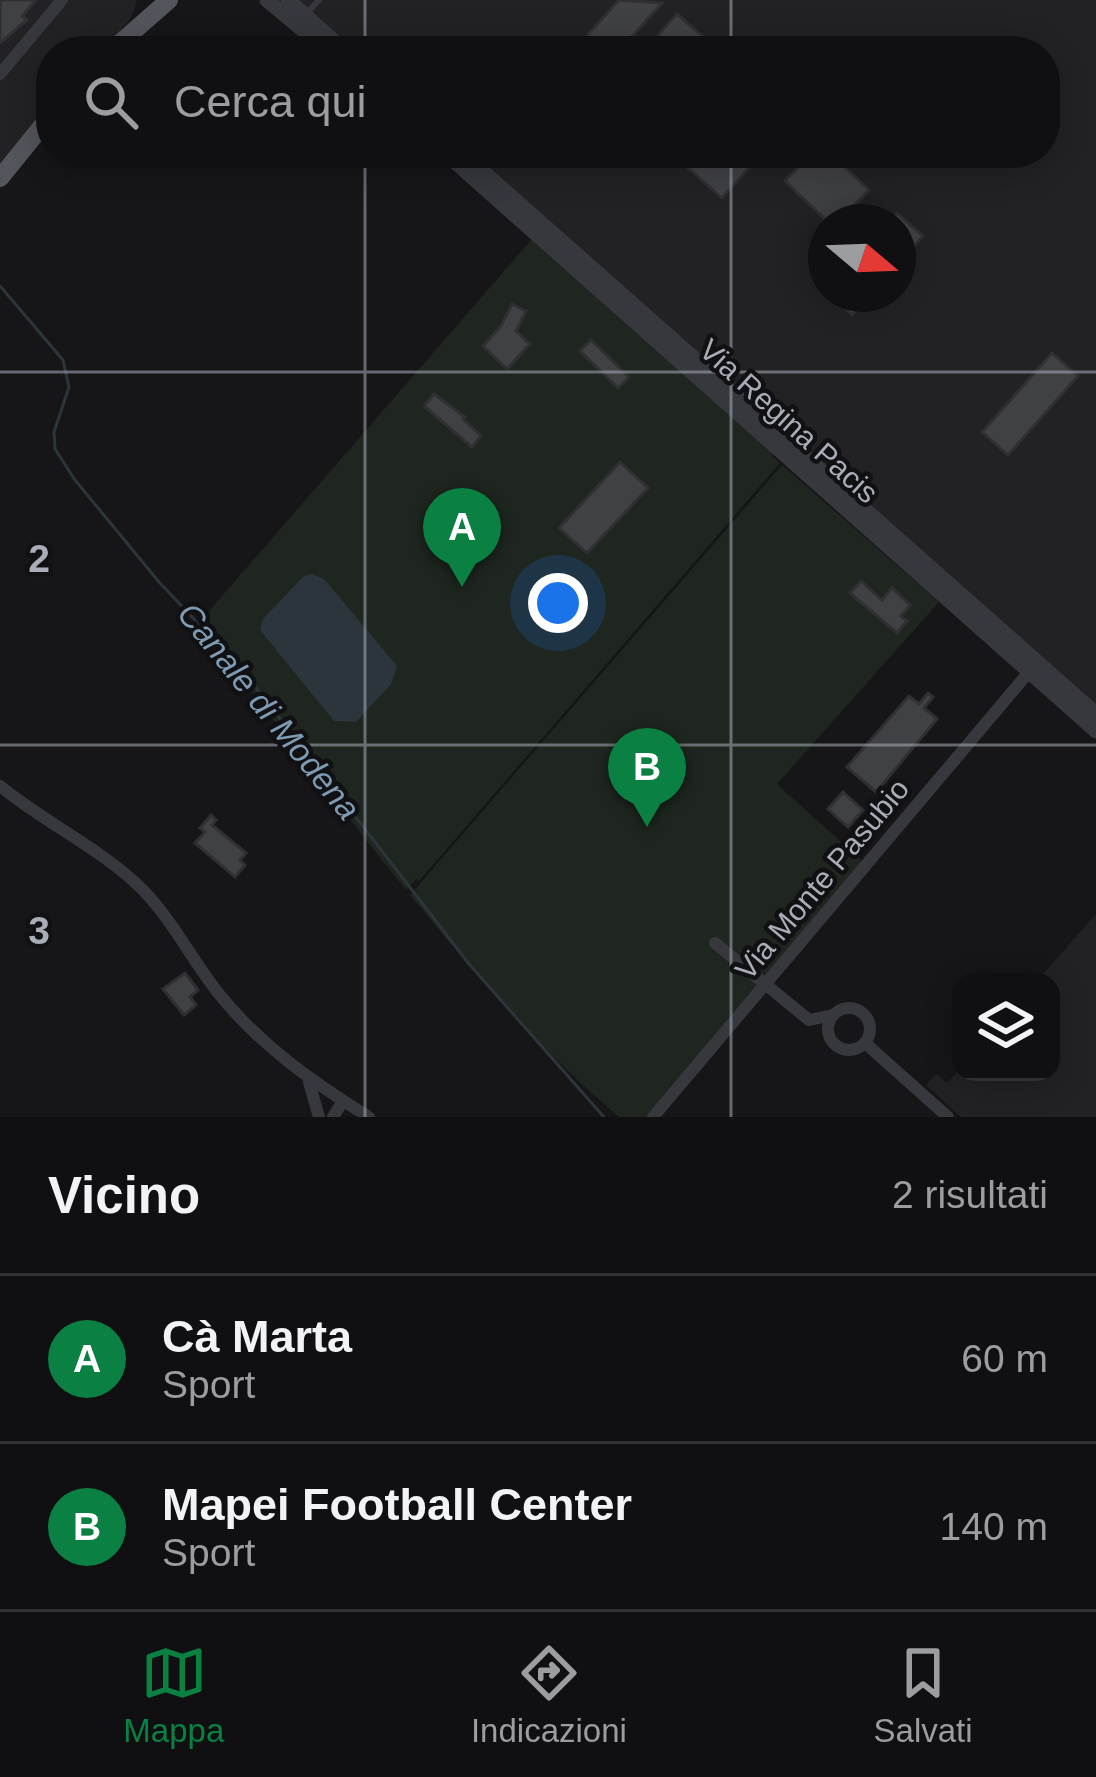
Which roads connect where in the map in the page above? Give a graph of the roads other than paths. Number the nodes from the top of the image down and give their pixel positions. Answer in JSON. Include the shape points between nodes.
{"nodes":[{"id":1,"x":62,"y":0,"type":"edge"},
{"id":2,"x":140,"y":0,"type":"edge"},
{"id":3,"x":169,"y":0,"type":"edge"},
{"id":4,"x":319,"y":0,"type":"edge"},
{"id":5,"x":277,"y":2,"type":"edge"},
{"id":6,"x":305,"y":16,"type":"junction"},
{"id":7,"x":121,"y":36,"type":"edge"},
{"id":8,"x":127,"y":36,"type":"edge"},
{"id":9,"x":312,"y":36,"type":"edge"},
{"id":10,"x":328,"y":36,"type":"edge"},
{"id":11,"x":0,"y":74,"type":"edge"},
{"id":12,"x":36,"y":134,"type":"edge"},
{"id":13,"x":462,"y":168,"type":"edge"},
{"id":14,"x":479,"y":168,"type":"edge"},
{"id":15,"x":0,"y":178,"type":"edge"},
{"id":16,"x":717,"y":393,"type":"junction"},
{"id":17,"x":817,"y":465,"type":"junction"},
{"id":18,"x":1029,"y":672,"type":"junction"},
{"id":19,"x":1096,"y":714,"type":"edge"},
{"id":20,"x":1096,"y":731,"type":"edge"},
{"id":21,"x":0,"y":786,"type":"edge"},
{"id":22,"x":716,"y":943,"type":"dead end"},
{"id":23,"x":765,"y":984,"type":"junction"},
{"id":24,"x":833,"y":1015,"type":"junction"},
{"id":25,"x":865,"y":1043,"type":"junction"},
{"id":26,"x":305,"y":1076,"type":"junction"},
{"id":27,"x":343,"y":1100,"type":"junction"},
{"id":28,"x":319,"y":1117,"type":"edge"},
{"id":29,"x":333,"y":1117,"type":"edge"},
{"id":30,"x":369,"y":1117,"type":"edge"},
{"id":31,"x":652,"y":1117,"type":"edge"},
{"id":32,"x":948,"y":1117,"type":"edge"}],
"edges":[{"from":1,"to":11,"type":"street"},
{"from":2,"to":7,"type":"main road"},
{"from":3,"to":8,"type":"main road"},
{"from":4,"to":6,"type":"lane"},
{"from":5,"to":6,"type":"street"},
{"from":5,"to":9,"type":"street"},
{"from":6,"to":10,"type":"street"},
{"from":12,"to":15,"type":"main road"},
{"from":13,"to":16,"type":"street","name":"Via Regina Pacis"},
{"from":14,"to":17,"type":"street","name":"Via Regina Pacis"},
{"from":16,"to":17,"type":"lane","via":[[726,391]]},
{"from":16,"to":18,"type":"street","name":"Via Regina Pacis"},
{"from":17,"to":19,"type":"street","name":"Via Regina Pacis"},
{"from":18,"to":20,"type":"street","name":"Via Regina Pacis"},
{"from":18,"to":23,"type":"street","name":"Via Monte Pasubio"},
{"from":21,"to":26,"type":"street","via":[[142,889],[224,1000]]},
{"from":22,"to":23,"type":"street"},
{"from":23,"to":24,"type":"street","via":[[809,1020]]},
{"from":23,"to":31,"type":"street","name":"Via Monte Pasubio"},
{"from":24,"to":25,"type":"street","via":[[845,1007],[864,1014]]},
{"from":24,"to":25,"type":"street","via":[[827,1028],[837,1047]]},
{"from":25,"to":32,"type":"street"},
{"from":26,"to":27,"type":"street"},
{"from":26,"to":28,"type":"street"},
{"from":27,"to":29,"type":"street"},
{"from":27,"to":30,"type":"street"}]}
